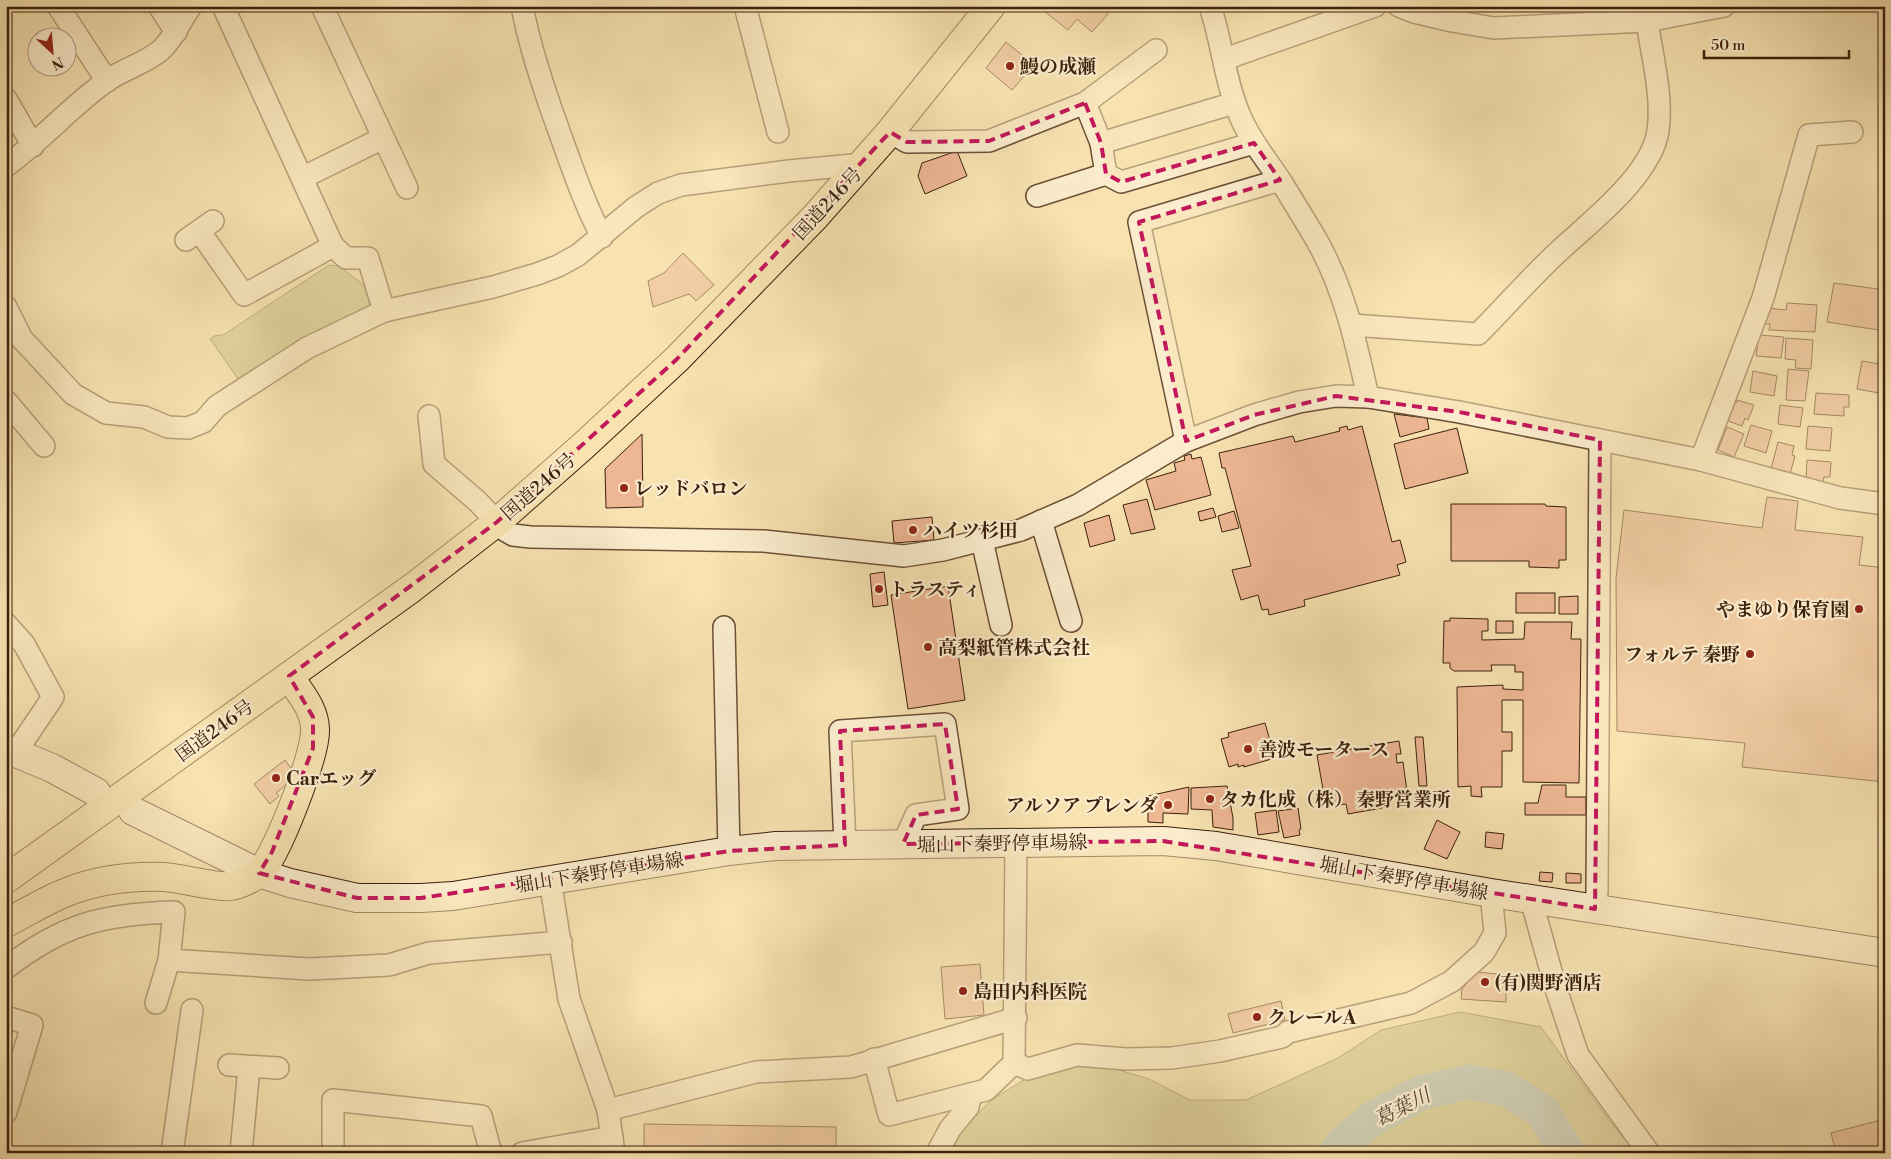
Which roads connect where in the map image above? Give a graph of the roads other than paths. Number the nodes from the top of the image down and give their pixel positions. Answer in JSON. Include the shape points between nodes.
{"nodes":[{"id":1,"x":58,"y":6,"type":"edge"},
{"id":2,"x":159,"y":6,"type":"edge"},
{"id":3,"x":191,"y":6,"type":"edge"},
{"id":4,"x":223,"y":6,"type":"edge"},
{"id":5,"x":322,"y":6,"type":"edge"},
{"id":6,"x":522,"y":6,"type":"edge"},
{"id":7,"x":745,"y":6,"type":"edge"},
{"id":8,"x":991,"y":6,"type":"edge"},
{"id":9,"x":1210,"y":6,"type":"edge"},
{"id":10,"x":1375,"y":6,"type":"edge"},
{"id":11,"x":1399,"y":6,"type":"edge"},
{"id":12,"x":1724,"y":6,"type":"edge"},
{"id":13,"x":1698,"y":8,"type":"edge"},
{"id":14,"x":1647,"y":22,"type":"junction"},
{"id":15,"x":176,"y":32,"type":"junction"},
{"id":16,"x":1156,"y":50,"type":"dead end"},
{"id":17,"x":1217,"y":55,"type":"junction"},
{"id":18,"x":107,"y":81,"type":"junction"},
{"id":19,"x":6,"y":99,"type":"edge"},
{"id":20,"x":1085,"y":103,"type":"junction"},
{"id":21,"x":1234,"y":103,"type":"junction"},
{"id":22,"x":778,"y":132,"type":"dead end"},
{"id":23,"x":890,"y":132,"type":"junction"},
{"id":24,"x":1852,"y":132,"type":"dead end"},
{"id":25,"x":383,"y":138,"type":"junction"},
{"id":26,"x":1101,"y":143,"type":"junction"},
{"id":27,"x":1254,"y":143,"type":"junction"},
{"id":28,"x":33,"y":146,"type":"junction"},
{"id":29,"x":864,"y":164,"type":"junction"},
{"id":30,"x":6,"y":166,"type":"edge"},
{"id":31,"x":1106,"y":174,"type":"junction"},
{"id":32,"x":304,"y":177,"type":"junction"},
{"id":33,"x":1280,"y":180,"type":"junction"},
{"id":34,"x":407,"y":188,"type":"dead end"},
{"id":35,"x":1037,"y":196,"type":"dead end"},
{"id":36,"x":200,"y":231,"type":"dead end"},
{"id":37,"x":602,"y":237,"type":"junction"},
{"id":38,"x":333,"y":246,"type":"junction"},
{"id":39,"x":6,"y":307,"type":"edge"},
{"id":40,"x":384,"y":311,"type":"junction"},
{"id":41,"x":1352,"y":325,"type":"junction"},
{"id":42,"x":1368,"y":397,"type":"junction"},
{"id":43,"x":6,"y":401,"type":"edge"},
{"id":44,"x":429,"y":416,"type":"dead end"},
{"id":45,"x":1600,"y":440,"type":"junction"},
{"id":46,"x":1186,"y":441,"type":"junction"},
{"id":47,"x":44,"y":446,"type":"dead end"},
{"id":48,"x":1701,"y":460,"type":"junction"},
{"id":49,"x":1885,"y":504,"type":"edge"},
{"id":50,"x":1042,"y":521,"type":"junction"},
{"id":51,"x":497,"y":522,"type":"junction"},
{"id":52,"x":982,"y":540,"type":"junction"},
{"id":53,"x":1071,"y":621,"type":"dead end"},
{"id":54,"x":6,"y":624,"type":"edge"},
{"id":55,"x":1001,"y":625,"type":"dead end"},
{"id":56,"x":724,"y":627,"type":"dead end"},
{"id":57,"x":289,"y":676,"type":"junction"},
{"id":58,"x":11,"y":750,"type":"edge"},
{"id":59,"x":96,"y":792,"type":"dead end"},
{"id":60,"x":132,"y":811,"type":"dead end"},
{"id":61,"x":1016,"y":842,"type":"junction"},
{"id":62,"x":904,"y":844,"type":"junction"},
{"id":63,"x":844,"y":845,"type":"junction"},
{"id":64,"x":729,"y":851,"type":"junction"},
{"id":65,"x":259,"y":873,"type":"junction"},
{"id":66,"x":6,"y":879,"type":"edge"},
{"id":67,"x":550,"y":880,"type":"junction"},
{"id":68,"x":1491,"y":893,"type":"junction"},
{"id":69,"x":1531,"y":899,"type":"junction"},
{"id":70,"x":1595,"y":909,"type":"junction"},
{"id":71,"x":6,"y":923,"type":"edge"},
{"id":72,"x":561,"y":942,"type":"junction"},
{"id":73,"x":1885,"y":953,"type":"edge"},
{"id":74,"x":169,"y":960,"type":"junction"},
{"id":75,"x":6,"y":968,"type":"edge"},
{"id":76,"x":156,"y":1003,"type":"dead end"},
{"id":77,"x":192,"y":1010,"type":"dead end"},
{"id":78,"x":6,"y":1016,"type":"edge"},
{"id":79,"x":1016,"y":1018,"type":"junction"},
{"id":80,"x":874,"y":1059,"type":"junction"},
{"id":81,"x":1014,"y":1063,"type":"junction"},
{"id":82,"x":278,"y":1068,"type":"dead end"},
{"id":83,"x":972,"y":1094,"type":"junction"},
{"id":84,"x":608,"y":1110,"type":"junction"},
{"id":85,"x":6,"y":1112,"type":"edge"},
{"id":86,"x":613,"y":1145,"type":"edge"},
{"id":87,"x":172,"y":1153,"type":"edge"},
{"id":88,"x":241,"y":1153,"type":"edge"},
{"id":89,"x":333,"y":1153,"type":"edge"},
{"id":90,"x":491,"y":1153,"type":"edge"},
{"id":91,"x":522,"y":1153,"type":"edge"},
{"id":92,"x":937,"y":1153,"type":"edge"},
{"id":93,"x":1649,"y":1153,"type":"edge"}],
"edges":[{"from":1,"to":18,"type":"street"},
{"from":2,"to":15,"type":"street"},
{"from":3,"to":15,"type":"street"},
{"from":4,"to":32,"type":"street"},
{"from":5,"to":25,"type":"street"},
{"from":6,"to":37,"type":"street","via":[[546,94],[586,207]]},
{"from":7,"to":22,"type":"street"},
{"from":8,"to":23,"type":"highway","name":"国道246号"},
{"from":9,"to":17,"type":"street"},
{"from":10,"to":17,"type":"street"},
{"from":11,"to":14,"type":"street","via":[[1452,21],[1494,28]]},
{"from":12,"to":13,"type":"street"},
{"from":13,"to":14,"type":"street"},
{"from":14,"to":41,"type":"street","via":[[1659,104],[1658,132],[1650,154],[1599,216],[1557,253],[1478,334]]},
{"from":15,"to":18,"type":"street","via":[[160,50]]},
{"from":16,"to":20,"type":"street"},
{"from":17,"to":21,"type":"street"},
{"from":18,"to":28,"type":"street"},
{"from":19,"to":28,"type":"street"},
{"from":20,"to":23,"type":"street","via":[[989,141],[907,142]]},
{"from":20,"to":26,"type":"street"},
{"from":21,"to":26,"type":"street"},
{"from":21,"to":27,"type":"street"},
{"from":23,"to":29,"type":"highway","name":"国道246号"},
{"from":24,"to":48,"type":"street","via":[[1809,135],[1763,298]]},
{"from":25,"to":32,"type":"street"},
{"from":25,"to":34,"type":"street"},
{"from":26,"to":31,"type":"street"},
{"from":27,"to":31,"type":"street","via":[[1121,182]]},
{"from":27,"to":33,"type":"street"},
{"from":28,"to":30,"type":"street"},
{"from":29,"to":37,"type":"street","via":[[681,185],[658,193],[636,207]]},
{"from":29,"to":51,"type":"highway","name":"国道246号","via":[[677,359]]},
{"from":31,"to":35,"type":"street"},
{"from":32,"to":38,"type":"street"},
{"from":33,"to":41,"type":"street","via":[[1317,240],[1338,284]]},
{"from":33,"to":46,"type":"street","via":[[1139,222]]},
{"from":36,"to":38,"type":"street","via":[[244,295]]},
{"from":37,"to":40,"type":"street","via":[[578,255],[537,274]]},
{"from":38,"to":40,"type":"street","via":[[346,258],[368,258]]},
{"from":39,"to":40,"type":"street","via":[[22,339],[73,394],[106,413],[144,417],[168,427],[188,428],[203,422],[217,406],[307,348]]},
{"from":41,"to":42,"type":"street"},
{"from":42,"to":45,"type":"street"},
{"from":42,"to":46,"type":"street","via":[[1336,396],[1299,402]]},
{"from":43,"to":47,"type":"street"},
{"from":44,"to":51,"type":"street","via":[[434,464]]},
{"from":45,"to":48,"type":"street"},
{"from":45,"to":70,"type":"street"},
{"from":46,"to":50,"type":"street","via":[[1078,504]]},
{"from":48,"to":49,"type":"street","via":[[1840,498]]},
{"from":50,"to":52,"type":"street"},
{"from":50,"to":53,"type":"street"},
{"from":51,"to":52,"type":"street","via":[[513,535],[530,537],[764,541],[904,556]]},
{"from":51,"to":57,"type":"highway","name":"国道246号"},
{"from":52,"to":55,"type":"street"},
{"from":54,"to":58,"type":"street","via":[[24,644],[53,696]]},
{"from":56,"to":64,"type":"street"},
{"from":57,"to":65,"type":"highway","via":[[309,705],[315,729],[313,748],[303,781],[272,852]]},
{"from":57,"to":66,"type":"highway","name":"国道246号"},
{"from":58,"to":59,"type":"main road"},
{"from":60,"to":65,"type":"main road","name":"堀山下秦野停車場線"},
{"from":61,"to":62,"type":"main road","name":"堀山下秦野停車場線"},
{"from":61,"to":68,"type":"main road","name":"堀山下秦野停車場線","via":[[1163,841],[1216,846]]},
{"from":61,"to":79,"type":"street"},
{"from":62,"to":63,"type":"main road","name":"堀山下秦野停車場線"},
{"from":62,"to":63,"type":"street","via":[[916,815],[958,809],[945,724],[840,732]]},
{"from":63,"to":64,"type":"main road","name":"堀山下秦野停車場線","via":[[776,846]]},
{"from":64,"to":67,"type":"main road","name":"堀山下秦野停車場線"},
{"from":65,"to":67,"type":"main road","name":"堀山下秦野停車場線","via":[[357,898],[453,896]]},
{"from":65,"to":71,"type":"highway","via":[[231,886],[165,877],[124,878],[68,892]]},
{"from":67,"to":72,"type":"street"},
{"from":68,"to":69,"type":"main road","name":"堀山下秦野停車場線"},
{"from":68,"to":81,"type":"street","via":[[1494,933],[1484,952],[1452,981],[1411,1003],[1220,1051],[1172,1058],[1077,1055],[1028,1069]]},
{"from":69,"to":70,"type":"main road","name":"堀山下秦野停車場線"},
{"from":69,"to":93,"type":"street","via":[[1578,1055]]},
{"from":70,"to":73,"type":"main road","name":"堀山下秦野停車場線"},
{"from":72,"to":74,"type":"street","via":[[429,953],[389,966],[309,969]]},
{"from":72,"to":84,"type":"street","via":[[569,999]]},
{"from":74,"to":75,"type":"street","via":[[174,912],[133,913],[94,920],[62,932],[37,945]]},
{"from":74,"to":76,"type":"street"},
{"from":77,"to":87,"type":"street"},
{"from":78,"to":85,"type":"street","via":[[32,1025]]},
{"from":79,"to":80,"type":"street"},
{"from":79,"to":81,"type":"street"},
{"from":80,"to":83,"type":"street","via":[[888,1115]]},
{"from":80,"to":84,"type":"street","via":[[851,1067],[756,1072]]},
{"from":81,"to":83,"type":"street","via":[[986,1090]]},
{"from":82,"to":88,"type":"street","via":[[239,1066]]},
{"from":83,"to":92,"type":"street","via":[[968,1107],[950,1129]]},
{"from":84,"to":86,"type":"street"},
{"from":86,"to":91,"type":"street"},
{"from":89,"to":90,"type":"street","via":[[334,1100],[481,1116]]}]}
